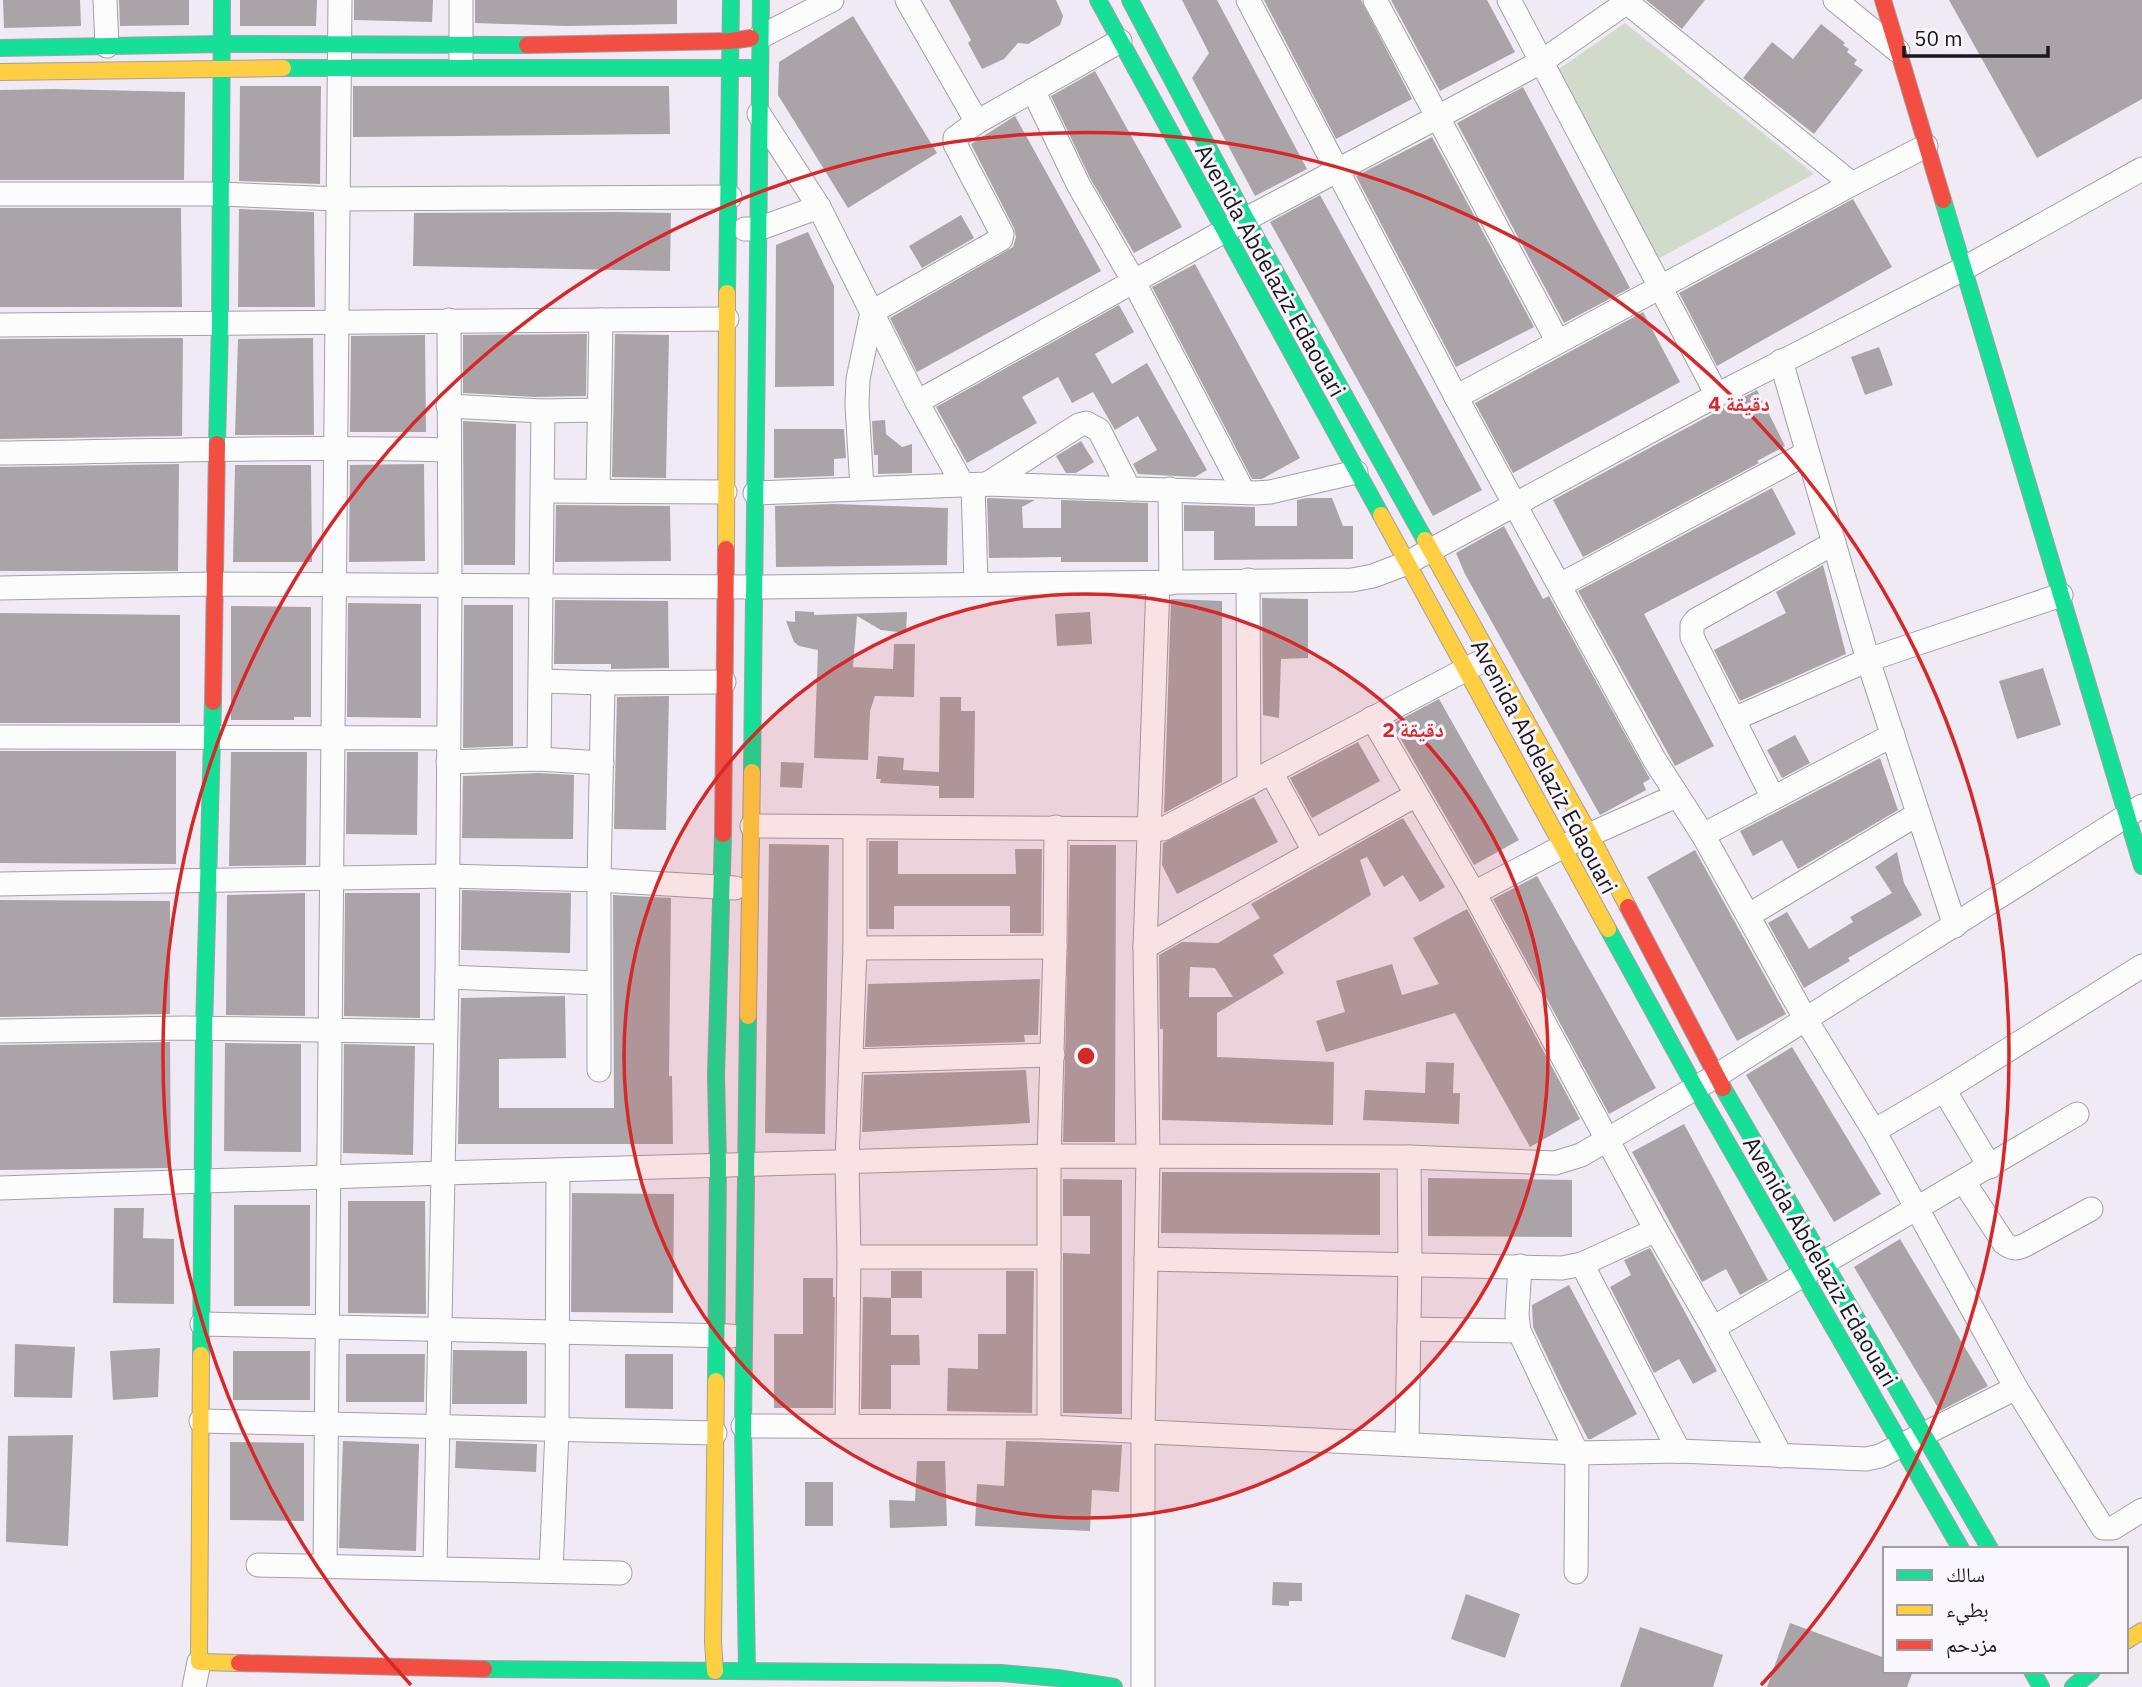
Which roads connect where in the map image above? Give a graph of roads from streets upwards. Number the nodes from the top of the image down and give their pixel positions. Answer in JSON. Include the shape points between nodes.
{"nodes":[{"id":1,"x":105,"y":0,"type":"edge"},
{"id":2,"x":222,"y":0,"type":"edge"},
{"id":3,"x":340,"y":0,"type":"edge"},
{"id":4,"x":461,"y":0,"type":"edge"},
{"id":5,"x":731,"y":0,"type":"edge"},
{"id":6,"x":761,"y":0,"type":"edge"},
{"id":7,"x":832,"y":0,"type":"edge"},
{"id":8,"x":907,"y":0,"type":"edge"},
{"id":9,"x":1098,"y":0,"type":"edge"},
{"id":10,"x":1130,"y":0,"type":"edge"},
{"id":11,"x":1248,"y":0,"type":"edge"},
{"id":12,"x":1375,"y":0,"type":"edge"},
{"id":13,"x":1509,"y":0,"type":"edge"},
{"id":14,"x":1835,"y":0,"type":"edge"},
{"id":15,"x":1883,"y":0,"type":"edge"},
{"id":16,"x":1628,"y":1,"type":"edge"},
{"id":17,"x":760,"y":37,"type":"junction"},
{"id":18,"x":730,"y":41,"type":"junction"},
{"id":19,"x":1120,"y":41,"type":"junction"},
{"id":20,"x":222,"y":44,"type":"junction"},
{"id":21,"x":339,"y":44,"type":"junction"},
{"id":22,"x":107,"y":46,"type":"junction"},
{"id":23,"x":461,"y":46,"type":"junction"},
{"id":24,"x":0,"y":48,"type":"edge"},
{"id":25,"x":1898,"y":51,"type":"junction"},
{"id":26,"x":1541,"y":62,"type":"junction"},
{"id":27,"x":730,"y":67,"type":"junction"},
{"id":28,"x":222,"y":68,"type":"junction"},
{"id":29,"x":339,"y":68,"type":"junction"},
{"id":30,"x":760,"y":68,"type":"junction"},
{"id":31,"x":461,"y":69,"type":"junction"},
{"id":32,"x":0,"y":72,"type":"edge"},
{"id":33,"x":1033,"y":90,"type":"junction"},
{"id":34,"x":758,"y":113,"type":"junction"},
{"id":35,"x":1438,"y":118,"type":"junction"},
{"id":36,"x":977,"y":122,"type":"junction"},
{"id":37,"x":1926,"y":146,"type":"junction"},
{"id":38,"x":2142,"y":169,"type":"edge"},
{"id":39,"x":1339,"y":171,"type":"junction"},
{"id":40,"x":1852,"y":184,"type":"junction"},
{"id":41,"x":0,"y":194,"type":"edge"},
{"id":42,"x":220,"y":194,"type":"junction"},
{"id":43,"x":730,"y":197,"type":"junction"},
{"id":44,"x":338,"y":199,"type":"junction"},
{"id":45,"x":819,"y":207,"type":"junction"},
{"id":46,"x":1247,"y":219,"type":"junction"},
{"id":47,"x":730,"y":229,"type":"junction"},
{"id":48,"x":758,"y":229,"type":"junction"},
{"id":49,"x":1224,"y":232,"type":"junction"},
{"id":50,"x":1963,"y":269,"type":"junction"},
{"id":51,"x":1134,"y":282,"type":"junction"},
{"id":52,"x":1660,"y":288,"type":"junction"},
{"id":53,"x":872,"y":312,"type":"junction"},
{"id":54,"x":727,"y":319,"type":"junction"},
{"id":55,"x":449,"y":320,"type":"junction"},
{"id":56,"x":601,"y":320,"type":"junction"},
{"id":57,"x":337,"y":323,"type":"junction"},
{"id":58,"x":0,"y":325,"type":"edge"},
{"id":59,"x":220,"y":325,"type":"junction"},
{"id":60,"x":1558,"y":342,"type":"junction"},
{"id":61,"x":1781,"y":361,"type":"junction"},
{"id":62,"x":1717,"y":395,"type":"junction"},
{"id":63,"x":1456,"y":397,"type":"junction"},
{"id":64,"x":917,"y":402,"type":"junction"},
{"id":65,"x":448,"y":406,"type":"junction"},
{"id":66,"x":599,"y":410,"type":"junction"},
{"id":67,"x":543,"y":411,"type":"junction"},
{"id":68,"x":335,"y":447,"type":"junction"},
{"id":69,"x":448,"y":450,"type":"junction"},
{"id":70,"x":216,"y":451,"type":"junction"},
{"id":71,"x":0,"y":453,"type":"edge"},
{"id":72,"x":1807,"y":453,"type":"junction"},
{"id":73,"x":1356,"y":472,"type":"junction"},
{"id":74,"x":974,"y":485,"type":"junction"},
{"id":75,"x":862,"y":488,"type":"junction"},
{"id":76,"x":1129,"y":489,"type":"junction"},
{"id":77,"x":1170,"y":489,"type":"junction"},
{"id":78,"x":543,"y":491,"type":"junction"},
{"id":79,"x":598,"y":491,"type":"junction"},
{"id":80,"x":1243,"y":491,"type":"junction"},
{"id":81,"x":725,"y":492,"type":"junction"},
{"id":82,"x":755,"y":493,"type":"junction"},
{"id":83,"x":1517,"y":504,"type":"junction"},
{"id":84,"x":1834,"y":543,"type":"junction"},
{"id":85,"x":1431,"y":551,"type":"junction"},
{"id":86,"x":1407,"y":563,"type":"junction"},
{"id":87,"x":1248,"y":580,"type":"junction"},
{"id":88,"x":976,"y":583,"type":"junction"},
{"id":89,"x":1165,"y":583,"type":"junction"},
{"id":90,"x":213,"y":584,"type":"junction"},
{"id":91,"x":450,"y":585,"type":"junction"},
{"id":92,"x":727,"y":585,"type":"junction"},
{"id":93,"x":1560,"y":585,"type":"junction"},
{"id":94,"x":334,"y":586,"type":"junction"},
{"id":95,"x":541,"y":587,"type":"junction"},
{"id":96,"x":756,"y":587,"type":"junction"},
{"id":97,"x":0,"y":588,"type":"edge"},
{"id":98,"x":2061,"y":595,"type":"junction"},
{"id":99,"x":1489,"y":657,"type":"junction"},
{"id":100,"x":1868,"y":660,"type":"junction"},
{"id":101,"x":1467,"y":668,"type":"junction"},
{"id":102,"x":541,"y":681,"type":"junction"},
{"id":103,"x":724,"y":682,"type":"junction"},
{"id":104,"x":603,"y":683,"type":"junction"},
{"id":105,"x":1372,"y":718,"type":"junction"},
{"id":106,"x":1734,"y":719,"type":"junction"},
{"id":107,"x":1893,"y":735,"type":"junction"},
{"id":108,"x":0,"y":737,"type":"edge"},
{"id":109,"x":449,"y":738,"type":"junction"},
{"id":110,"x":213,"y":739,"type":"junction"},
{"id":111,"x":333,"y":739,"type":"junction"},
{"id":112,"x":539,"y":759,"type":"junction"},
{"id":113,"x":448,"y":762,"type":"junction"},
{"id":114,"x":602,"y":763,"type":"junction"},
{"id":115,"x":1271,"y":772,"type":"junction"},
{"id":116,"x":1249,"y":784,"type":"junction"},
{"id":117,"x":1416,"y":795,"type":"junction"},
{"id":118,"x":1676,"y":796,"type":"junction"},
{"id":119,"x":1773,"y":798,"type":"junction"},
{"id":120,"x":2135,"y":811,"type":"edge"},
{"id":121,"x":1918,"y":814,"type":"junction"},
{"id":122,"x":752,"y":826,"type":"junction"},
{"id":123,"x":855,"y":827,"type":"junction"},
{"id":124,"x":1056,"y":827,"type":"junction"},
{"id":125,"x":1148,"y":829,"type":"junction"},
{"id":126,"x":1590,"y":835,"type":"junction"},
{"id":127,"x":1703,"y":835,"type":"junction"},
{"id":128,"x":1562,"y":847,"type":"junction"},
{"id":129,"x":1314,"y":850,"type":"junction"},
{"id":130,"x":2142,"y":866,"type":"edge"},
{"id":131,"x":447,"y":876,"type":"junction"},
{"id":132,"x":331,"y":877,"type":"junction"},
{"id":133,"x":209,"y":880,"type":"junction"},
{"id":134,"x":599,"y":880,"type":"junction"},
{"id":135,"x":0,"y":884,"type":"edge"},
{"id":136,"x":722,"y":888,"type":"junction"},
{"id":137,"x":750,"y":889,"type":"junction"},
{"id":138,"x":1474,"y":893,"type":"junction"},
{"id":139,"x":1749,"y":915,"type":"junction"},
{"id":140,"x":1955,"y":926,"type":"junction"},
{"id":141,"x":1055,"y":947,"type":"junction"},
{"id":142,"x":1145,"y":947,"type":"junction"},
{"id":143,"x":855,"y":948,"type":"junction"},
{"id":144,"x":2142,"y":966,"type":"edge"},
{"id":145,"x":447,"y":977,"type":"junction"},
{"id":146,"x":598,"y":983,"type":"junction"},
{"id":147,"x":1806,"y":1020,"type":"junction"},
{"id":148,"x":204,"y":1029,"type":"junction"},
{"id":149,"x":330,"y":1030,"type":"junction"},
{"id":150,"x":0,"y":1031,"type":"edge"},
{"id":151,"x":445,"y":1032,"type":"junction"},
{"id":152,"x":1053,"y":1055,"type":"junction"},
{"id":153,"x":852,"y":1061,"type":"junction"},
{"id":154,"x":599,"y":1070,"type":"dead end"},
{"id":155,"x":1716,"y":1076,"type":"junction"},
{"id":156,"x":1695,"y":1087,"type":"junction"},
{"id":157,"x":1944,"y":1090,"type":"junction"},
{"id":158,"x":2077,"y":1114,"type":"dead end"},
{"id":159,"x":1874,"y":1131,"type":"junction"},
{"id":160,"x":1608,"y":1139,"type":"junction"},
{"id":161,"x":1049,"y":1156,"type":"junction"},
{"id":162,"x":1148,"y":1156,"type":"junction"},
{"id":163,"x":1409,"y":1157,"type":"junction"},
{"id":164,"x":847,"y":1163,"type":"junction"},
{"id":165,"x":718,"y":1165,"type":"junction"},
{"id":166,"x":748,"y":1166,"type":"junction"},
{"id":167,"x":1990,"y":1167,"type":"junction"},
{"id":168,"x":558,"y":1171,"type":"junction"},
{"id":169,"x":443,"y":1173,"type":"junction"},
{"id":170,"x":328,"y":1178,"type":"junction"},
{"id":171,"x":202,"y":1181,"type":"junction"},
{"id":172,"x":1964,"y":1182,"type":"junction"},
{"id":173,"x":0,"y":1188,"type":"edge"},
{"id":174,"x":1917,"y":1209,"type":"junction"},
{"id":175,"x":2091,"y":1209,"type":"dead end"},
{"id":176,"x":1656,"y":1230,"type":"junction"},
{"id":177,"x":849,"y":1257,"type":"junction"},
{"id":178,"x":1049,"y":1258,"type":"junction"},
{"id":179,"x":1146,"y":1259,"type":"junction"},
{"id":180,"x":1410,"y":1263,"type":"junction"},
{"id":181,"x":1824,"y":1263,"type":"junction"},
{"id":182,"x":1582,"y":1264,"type":"junction"},
{"id":183,"x":1520,"y":1266,"type":"junction"},
{"id":184,"x":1801,"y":1275,"type":"junction"},
{"id":185,"x":202,"y":1324,"type":"junction"},
{"id":186,"x":327,"y":1328,"type":"junction"},
{"id":187,"x":1713,"y":1328,"type":"junction"},
{"id":188,"x":438,"y":1329,"type":"junction"},
{"id":189,"x":1409,"y":1329,"type":"junction"},
{"id":190,"x":1520,"y":1331,"type":"junction"},
{"id":191,"x":557,"y":1333,"type":"junction"},
{"id":192,"x":716,"y":1335,"type":"junction"},
{"id":193,"x":744,"y":1338,"type":"junction"},
{"id":194,"x":2016,"y":1388,"type":"junction"},
{"id":195,"x":201,"y":1421,"type":"junction"},
{"id":196,"x":326,"y":1424,"type":"junction"},
{"id":197,"x":436,"y":1425,"type":"junction"},
{"id":198,"x":847,"y":1425,"type":"junction"},
{"id":199,"x":743,"y":1426,"type":"junction"},
{"id":200,"x":1049,"y":1427,"type":"junction"},
{"id":201,"x":557,"y":1430,"type":"junction"},
{"id":202,"x":1143,"y":1432,"type":"junction"},
{"id":203,"x":715,"y":1433,"type":"junction"},
{"id":204,"x":1923,"y":1434,"type":"junction"},
{"id":205,"x":1407,"y":1443,"type":"junction"},
{"id":206,"x":1901,"y":1446,"type":"junction"},
{"id":207,"x":1679,"y":1451,"type":"junction"},
{"id":208,"x":1577,"y":1453,"type":"junction"},
{"id":209,"x":1781,"y":1456,"type":"junction"},
{"id":210,"x":2142,"y":1510,"type":"edge"},
{"id":211,"x":1960,"y":1547,"type":"edge"},
{"id":212,"x":1989,"y":1547,"type":"edge"},
{"id":213,"x":258,"y":1564,"type":"dead end"},
{"id":214,"x":325,"y":1567,"type":"junction"},
{"id":215,"x":435,"y":1568,"type":"junction"},
{"id":216,"x":551,"y":1571,"type":"junction"},
{"id":217,"x":1576,"y":1572,"type":"dead end"},
{"id":218,"x":620,"y":1573,"type":"dead end"},
{"id":219,"x":199,"y":1662,"type":"junction"},
{"id":220,"x":715,"y":1671,"type":"junction"},
{"id":221,"x":747,"y":1671,"type":"junction"},
{"id":222,"x":2090,"y":1673,"type":"edge"},
{"id":223,"x":195,"y":1686,"type":"edge"},
{"id":224,"x":1106,"y":1686,"type":"edge"},
{"id":225,"x":1143,"y":1687,"type":"edge"},
{"id":226,"x":2072,"y":1687,"type":"edge"}],
"edges":[{"from":1,"to":22,"type":"street"},
{"from":2,"to":20,"type":"street"},
{"from":3,"to":21,"type":"street"},
{"from":4,"to":23,"type":"street"},
{"from":5,"to":18,"type":"street"},
{"from":6,"to":17,"type":"street"},
{"from":7,"to":17,"type":"street"},
{"from":8,"to":36,"type":"street"},
{"from":9,"to":19,"type":"street","name":"Avenida Abdelaziz Edaouari"},
{"from":10,"to":46,"type":"street","name":"Avenida Abdelaziz Edaouari"},
{"from":11,"to":39,"type":"street"},
{"from":12,"to":35,"type":"street"},
{"from":13,"to":26,"type":"street"},
{"from":14,"to":25,"type":"street"},
{"from":15,"to":25,"type":"street"},
{"from":16,"to":26,"type":"street"},
{"from":16,"to":40,"type":"street"},
{"from":17,"to":18,"type":"street"},
{"from":17,"to":30,"type":"street"},
{"from":18,"to":23,"type":"street"},
{"from":18,"to":27,"type":"street"},
{"from":19,"to":33,"type":"street"},
{"from":19,"to":49,"type":"street","name":"Avenida Abdelaziz Edaouari"},
{"from":20,"to":21,"type":"street"},
{"from":20,"to":22,"type":"street"},
{"from":20,"to":28,"type":"street"},
{"from":21,"to":23,"type":"street"},
{"from":21,"to":29,"type":"street"},
{"from":22,"to":24,"type":"street"},
{"from":23,"to":31,"type":"street"},
{"from":25,"to":37,"type":"street"},
{"from":26,"to":35,"type":"street"},
{"from":26,"to":52,"type":"street"},
{"from":27,"to":30,"type":"street"},
{"from":27,"to":31,"type":"street"},
{"from":27,"to":43,"type":"street"},
{"from":28,"to":29,"type":"street"},
{"from":28,"to":32,"type":"street"},
{"from":28,"to":42,"type":"street"},
{"from":29,"to":31,"type":"street"},
{"from":29,"to":44,"type":"street"},
{"from":30,"to":34,"type":"street"},
{"from":33,"to":36,"type":"street"},
{"from":33,"to":51,"type":"street","via":[[1077,184]]},
{"from":34,"to":45,"type":"street"},
{"from":34,"to":48,"type":"street"},
{"from":35,"to":39,"type":"street"},
{"from":35,"to":60,"type":"street"},
{"from":36,"to":53,"type":"street","via":[[954,141],[1001,239]]},
{"from":37,"to":40,"type":"street"},
{"from":37,"to":50,"type":"street"},
{"from":38,"to":50,"type":"street"},
{"from":39,"to":46,"type":"street"},
{"from":39,"to":63,"type":"street"},
{"from":40,"to":52,"type":"street"},
{"from":41,"to":42,"type":"street"},
{"from":42,"to":44,"type":"street"},
{"from":42,"to":59,"type":"street"},
{"from":43,"to":44,"type":"street"},
{"from":43,"to":47,"type":"street"},
{"from":44,"to":57,"type":"street"},
{"from":45,"to":48,"type":"street"},
{"from":45,"to":53,"type":"street"},
{"from":46,"to":49,"type":"street"},
{"from":46,"to":85,"type":"street","name":"Avenida Abdelaziz Edaouari"},
{"from":47,"to":48,"type":"street"},
{"from":47,"to":54,"type":"street"},
{"from":48,"to":82,"type":"street"},
{"from":49,"to":51,"type":"street"},
{"from":49,"to":73,"type":"street","name":"Avenida Abdelaziz Edaouari"},
{"from":50,"to":61,"type":"street"},
{"from":50,"to":98,"type":"street"},
{"from":51,"to":64,"type":"street"},
{"from":51,"to":80,"type":"street"},
{"from":52,"to":60,"type":"street"},
{"from":52,"to":62,"type":"street"},
{"from":53,"to":64,"type":"street"},
{"from":53,"to":75,"type":"street","via":[[858,392]]},
{"from":54,"to":56,"type":"street"},
{"from":54,"to":81,"type":"street"},
{"from":55,"to":56,"type":"street"},
{"from":55,"to":57,"type":"street"},
{"from":55,"to":65,"type":"street"},
{"from":56,"to":66,"type":"street"},
{"from":57,"to":59,"type":"street"},
{"from":57,"to":68,"type":"street"},
{"from":58,"to":59,"type":"street"},
{"from":59,"to":70,"type":"street"},
{"from":60,"to":63,"type":"street"},
{"from":61,"to":62,"type":"street"},
{"from":61,"to":72,"type":"street"},
{"from":62,"to":83,"type":"street"},
{"from":63,"to":83,"type":"street"},
{"from":64,"to":74,"type":"street"},
{"from":65,"to":67,"type":"street"},
{"from":65,"to":69,"type":"street"},
{"from":66,"to":67,"type":"street"},
{"from":66,"to":79,"type":"street"},
{"from":67,"to":78,"type":"street"},
{"from":68,"to":69,"type":"street"},
{"from":68,"to":70,"type":"street"},
{"from":68,"to":94,"type":"street"},
{"from":69,"to":91,"type":"street"},
{"from":70,"to":71,"type":"street"},
{"from":70,"to":90,"type":"street"},
{"from":72,"to":84,"type":"street"},
{"from":72,"to":93,"type":"street"},
{"from":73,"to":80,"type":"street","via":[[1269,492]]},
{"from":73,"to":86,"type":"street","name":"Avenida Abdelaziz Edaouari"},
{"from":74,"to":75,"type":"street"},
{"from":74,"to":76,"type":"street"},
{"from":74,"to":76,"type":"street","via":[[1086,423],[1099,430]]},
{"from":74,"to":88,"type":"street"},
{"from":75,"to":82,"type":"street"},
{"from":76,"to":77,"type":"street"},
{"from":77,"to":80,"type":"street"},
{"from":77,"to":89,"type":"street"},
{"from":78,"to":79,"type":"street"},
{"from":78,"to":95,"type":"street"},
{"from":79,"to":81,"type":"street"},
{"from":81,"to":92,"type":"street"},
{"from":82,"to":96,"type":"street"},
{"from":83,"to":85,"type":"street"},
{"from":83,"to":93,"type":"street"},
{"from":84,"to":100,"type":"street"},
{"from":84,"to":106,"type":"street","via":[[1692,625],[1692,638]]},
{"from":85,"to":86,"type":"street"},
{"from":85,"to":99,"type":"street","name":"Avenida Abdelaziz Edaouari"},
{"from":86,"to":87,"type":"street","via":[[1352,580]]},
{"from":86,"to":101,"type":"street","name":"Avenida Abdelaziz Edaouari"},
{"from":87,"to":89,"type":"street"},
{"from":87,"to":116,"type":"street"},
{"from":88,"to":89,"type":"street"},
{"from":88,"to":96,"type":"street"},
{"from":89,"to":125,"type":"street"},
{"from":90,"to":94,"type":"street"},
{"from":90,"to":97,"type":"street"},
{"from":90,"to":110,"type":"street"},
{"from":91,"to":94,"type":"street"},
{"from":91,"to":95,"type":"street"},
{"from":91,"to":109,"type":"street"},
{"from":92,"to":95,"type":"street"},
{"from":92,"to":96,"type":"street"},
{"from":92,"to":103,"type":"street"},
{"from":93,"to":118,"type":"street"},
{"from":94,"to":111,"type":"street"},
{"from":95,"to":102,"type":"street"},
{"from":96,"to":122,"type":"street"},
{"from":98,"to":100,"type":"street"},
{"from":98,"to":120,"type":"street"},
{"from":99,"to":101,"type":"street"},
{"from":99,"to":126,"type":"street","name":"Avenida Abdelaziz Edaouari"},
{"from":100,"to":106,"type":"street"},
{"from":100,"to":107,"type":"street"},
{"from":101,"to":105,"type":"street"},
{"from":101,"to":128,"type":"street","name":"Avenida Abdelaziz Edaouari"},
{"from":102,"to":104,"type":"street"},
{"from":102,"to":112,"type":"street"},
{"from":103,"to":104,"type":"street"},
{"from":103,"to":136,"type":"street"},
{"from":104,"to":114,"type":"street"},
{"from":105,"to":115,"type":"street"},
{"from":105,"to":117,"type":"street"},
{"from":106,"to":119,"type":"street"},
{"from":107,"to":119,"type":"street"},
{"from":107,"to":121,"type":"street"},
{"from":108,"to":110,"type":"street"},
{"from":109,"to":111,"type":"street"},
{"from":109,"to":113,"type":"street"},
{"from":110,"to":111,"type":"street"},
{"from":110,"to":133,"type":"street"},
{"from":111,"to":132,"type":"street"},
{"from":112,"to":113,"type":"street"},
{"from":112,"to":114,"type":"street"},
{"from":113,"to":131,"type":"street"},
{"from":114,"to":134,"type":"street"},
{"from":115,"to":116,"type":"street"},
{"from":115,"to":129,"type":"street"},
{"from":116,"to":125,"type":"street","via":[[1170,826]]},
{"from":117,"to":129,"type":"street"},
{"from":117,"to":138,"type":"street"},
{"from":118,"to":126,"type":"street"},
{"from":118,"to":127,"type":"street"},
{"from":119,"to":127,"type":"street"},
{"from":120,"to":130,"type":"street"},
{"from":120,"to":140,"type":"street"},
{"from":121,"to":139,"type":"street"},
{"from":121,"to":140,"type":"street"},
{"from":122,"to":123,"type":"street"},
{"from":122,"to":137,"type":"street"},
{"from":123,"to":124,"type":"street"},
{"from":123,"to":143,"type":"street"},
{"from":124,"to":125,"type":"street"},
{"from":124,"to":141,"type":"street"},
{"from":125,"to":142,"type":"street"},
{"from":126,"to":128,"type":"street"},
{"from":126,"to":155,"type":"street","name":"Avenida Abdelaziz Edaouari"},
{"from":127,"to":139,"type":"street"},
{"from":128,"to":138,"type":"street"},
{"from":128,"to":156,"type":"street","name":"Avenida Abdelaziz Edaouari"},
{"from":129,"to":142,"type":"street"},
{"from":131,"to":132,"type":"street"},
{"from":131,"to":134,"type":"street"},
{"from":131,"to":145,"type":"street"},
{"from":132,"to":133,"type":"street"},
{"from":132,"to":149,"type":"street"},
{"from":133,"to":135,"type":"street"},
{"from":133,"to":148,"type":"street"},
{"from":134,"to":136,"type":"street"},
{"from":134,"to":146,"type":"street"},
{"from":136,"to":137,"type":"street"},
{"from":136,"to":165,"type":"street"},
{"from":137,"to":166,"type":"street"},
{"from":138,"to":160,"type":"street"},
{"from":139,"to":147,"type":"street"},
{"from":140,"to":147,"type":"street"},
{"from":141,"to":143,"type":"street"},
{"from":141,"to":152,"type":"street"},
{"from":142,"to":162,"type":"street"},
{"from":143,"to":153,"type":"street"},
{"from":144,"to":157,"type":"street"},
{"from":145,"to":146,"type":"street"},
{"from":145,"to":151,"type":"street"},
{"from":146,"to":154,"type":"street"},
{"from":147,"to":155,"type":"street"},
{"from":147,"to":159,"type":"street"},
{"from":148,"to":149,"type":"street"},
{"from":148,"to":150,"type":"street"},
{"from":148,"to":171,"type":"street"},
{"from":149,"to":151,"type":"street"},
{"from":149,"to":170,"type":"street"},
{"from":151,"to":169,"type":"street"},
{"from":152,"to":153,"type":"street"},
{"from":152,"to":161,"type":"street"},
{"from":153,"to":164,"type":"street"},
{"from":155,"to":156,"type":"street"},
{"from":155,"to":181,"type":"street","name":"Avenida Abdelaziz Edaouari"},
{"from":156,"to":160,"type":"street"},
{"from":156,"to":184,"type":"street","name":"Avenida Abdelaziz Edaouari"},
{"from":157,"to":159,"type":"street"},
{"from":157,"to":167,"type":"street"},
{"from":158,"to":167,"type":"street"},
{"from":159,"to":174,"type":"street"},
{"from":160,"to":163,"type":"street","via":[[1555,1163]]},
{"from":160,"to":176,"type":"street"},
{"from":161,"to":162,"type":"street"},
{"from":161,"to":164,"type":"street"},
{"from":161,"to":178,"type":"street"},
{"from":162,"to":163,"type":"street"},
{"from":162,"to":179,"type":"street"},
{"from":163,"to":180,"type":"street"},
{"from":164,"to":166,"type":"street"},
{"from":164,"to":177,"type":"street"},
{"from":165,"to":166,"type":"street"},
{"from":165,"to":168,"type":"street"},
{"from":165,"to":192,"type":"street"},
{"from":166,"to":193,"type":"street"},
{"from":167,"to":172,"type":"street"},
{"from":168,"to":169,"type":"street"},
{"from":168,"to":191,"type":"street"},
{"from":169,"to":170,"type":"street"},
{"from":169,"to":188,"type":"street"},
{"from":170,"to":171,"type":"street"},
{"from":170,"to":186,"type":"street"},
{"from":171,"to":173,"type":"street"},
{"from":171,"to":185,"type":"street"},
{"from":172,"to":174,"type":"street"},
{"from":172,"to":175,"type":"street","via":[[2011,1248],[2017,1249]]},
{"from":174,"to":181,"type":"street"},
{"from":174,"to":194,"type":"street"},
{"from":176,"to":182,"type":"street"},
{"from":176,"to":187,"type":"street"},
{"from":177,"to":178,"type":"street"},
{"from":177,"to":198,"type":"street"},
{"from":178,"to":200,"type":"street"},
{"from":179,"to":180,"type":"street"},
{"from":179,"to":202,"type":"street"},
{"from":180,"to":183,"type":"street"},
{"from":180,"to":189,"type":"street"},
{"from":181,"to":184,"type":"street"},
{"from":181,"to":204,"type":"street","name":"Avenida Abdelaziz Edaouari"},
{"from":182,"to":183,"type":"street"},
{"from":182,"to":207,"type":"street"},
{"from":183,"to":190,"type":"street"},
{"from":184,"to":187,"type":"street"},
{"from":184,"to":206,"type":"street","name":"Avenida Abdelaziz Edaouari"},
{"from":185,"to":186,"type":"street"},
{"from":185,"to":195,"type":"street"},
{"from":186,"to":188,"type":"street"},
{"from":186,"to":196,"type":"street"},
{"from":187,"to":209,"type":"street"},
{"from":188,"to":191,"type":"street"},
{"from":188,"to":197,"type":"street"},
{"from":189,"to":190,"type":"street"},
{"from":189,"to":205,"type":"street"},
{"from":190,"to":208,"type":"street"},
{"from":191,"to":192,"type":"street"},
{"from":191,"to":201,"type":"street"},
{"from":192,"to":193,"type":"street"},
{"from":192,"to":203,"type":"street"},
{"from":193,"to":199,"type":"street"},
{"from":194,"to":204,"type":"street"},
{"from":194,"to":210,"type":"street","via":[[2103,1528],[2113,1528]]},
{"from":195,"to":196,"type":"street"},
{"from":195,"to":219,"type":"street"},
{"from":196,"to":197,"type":"street"},
{"from":196,"to":214,"type":"street"},
{"from":197,"to":201,"type":"street"},
{"from":197,"to":215,"type":"street"},
{"from":198,"to":199,"type":"street"},
{"from":198,"to":200,"type":"street"},
{"from":199,"to":221,"type":"street"},
{"from":200,"to":202,"type":"street"},
{"from":201,"to":203,"type":"street"},
{"from":201,"to":216,"type":"street"},
{"from":202,"to":205,"type":"street"},
{"from":202,"to":225,"type":"street"},
{"from":203,"to":220,"type":"street"},
{"from":204,"to":206,"type":"street"},
{"from":204,"to":212,"type":"street","name":"Avenida Abdelaziz Edaouari"},
{"from":205,"to":208,"type":"street"},
{"from":206,"to":209,"type":"street","via":[[1874,1458]]},
{"from":206,"to":211,"type":"street","name":"Avenida Abdelaziz Edaouari"},
{"from":207,"to":208,"type":"street"},
{"from":207,"to":209,"type":"street"},
{"from":208,"to":217,"type":"street"},
{"from":213,"to":214,"type":"street"},
{"from":214,"to":215,"type":"street"},
{"from":215,"to":216,"type":"street"},
{"from":216,"to":218,"type":"street"},
{"from":219,"to":220,"type":"street"},
{"from":219,"to":223,"type":"street"},
{"from":220,"to":221,"type":"street"},
{"from":221,"to":224,"type":"street","via":[[1000,1673]]},
{"from":222,"to":226,"type":"street"}]}
